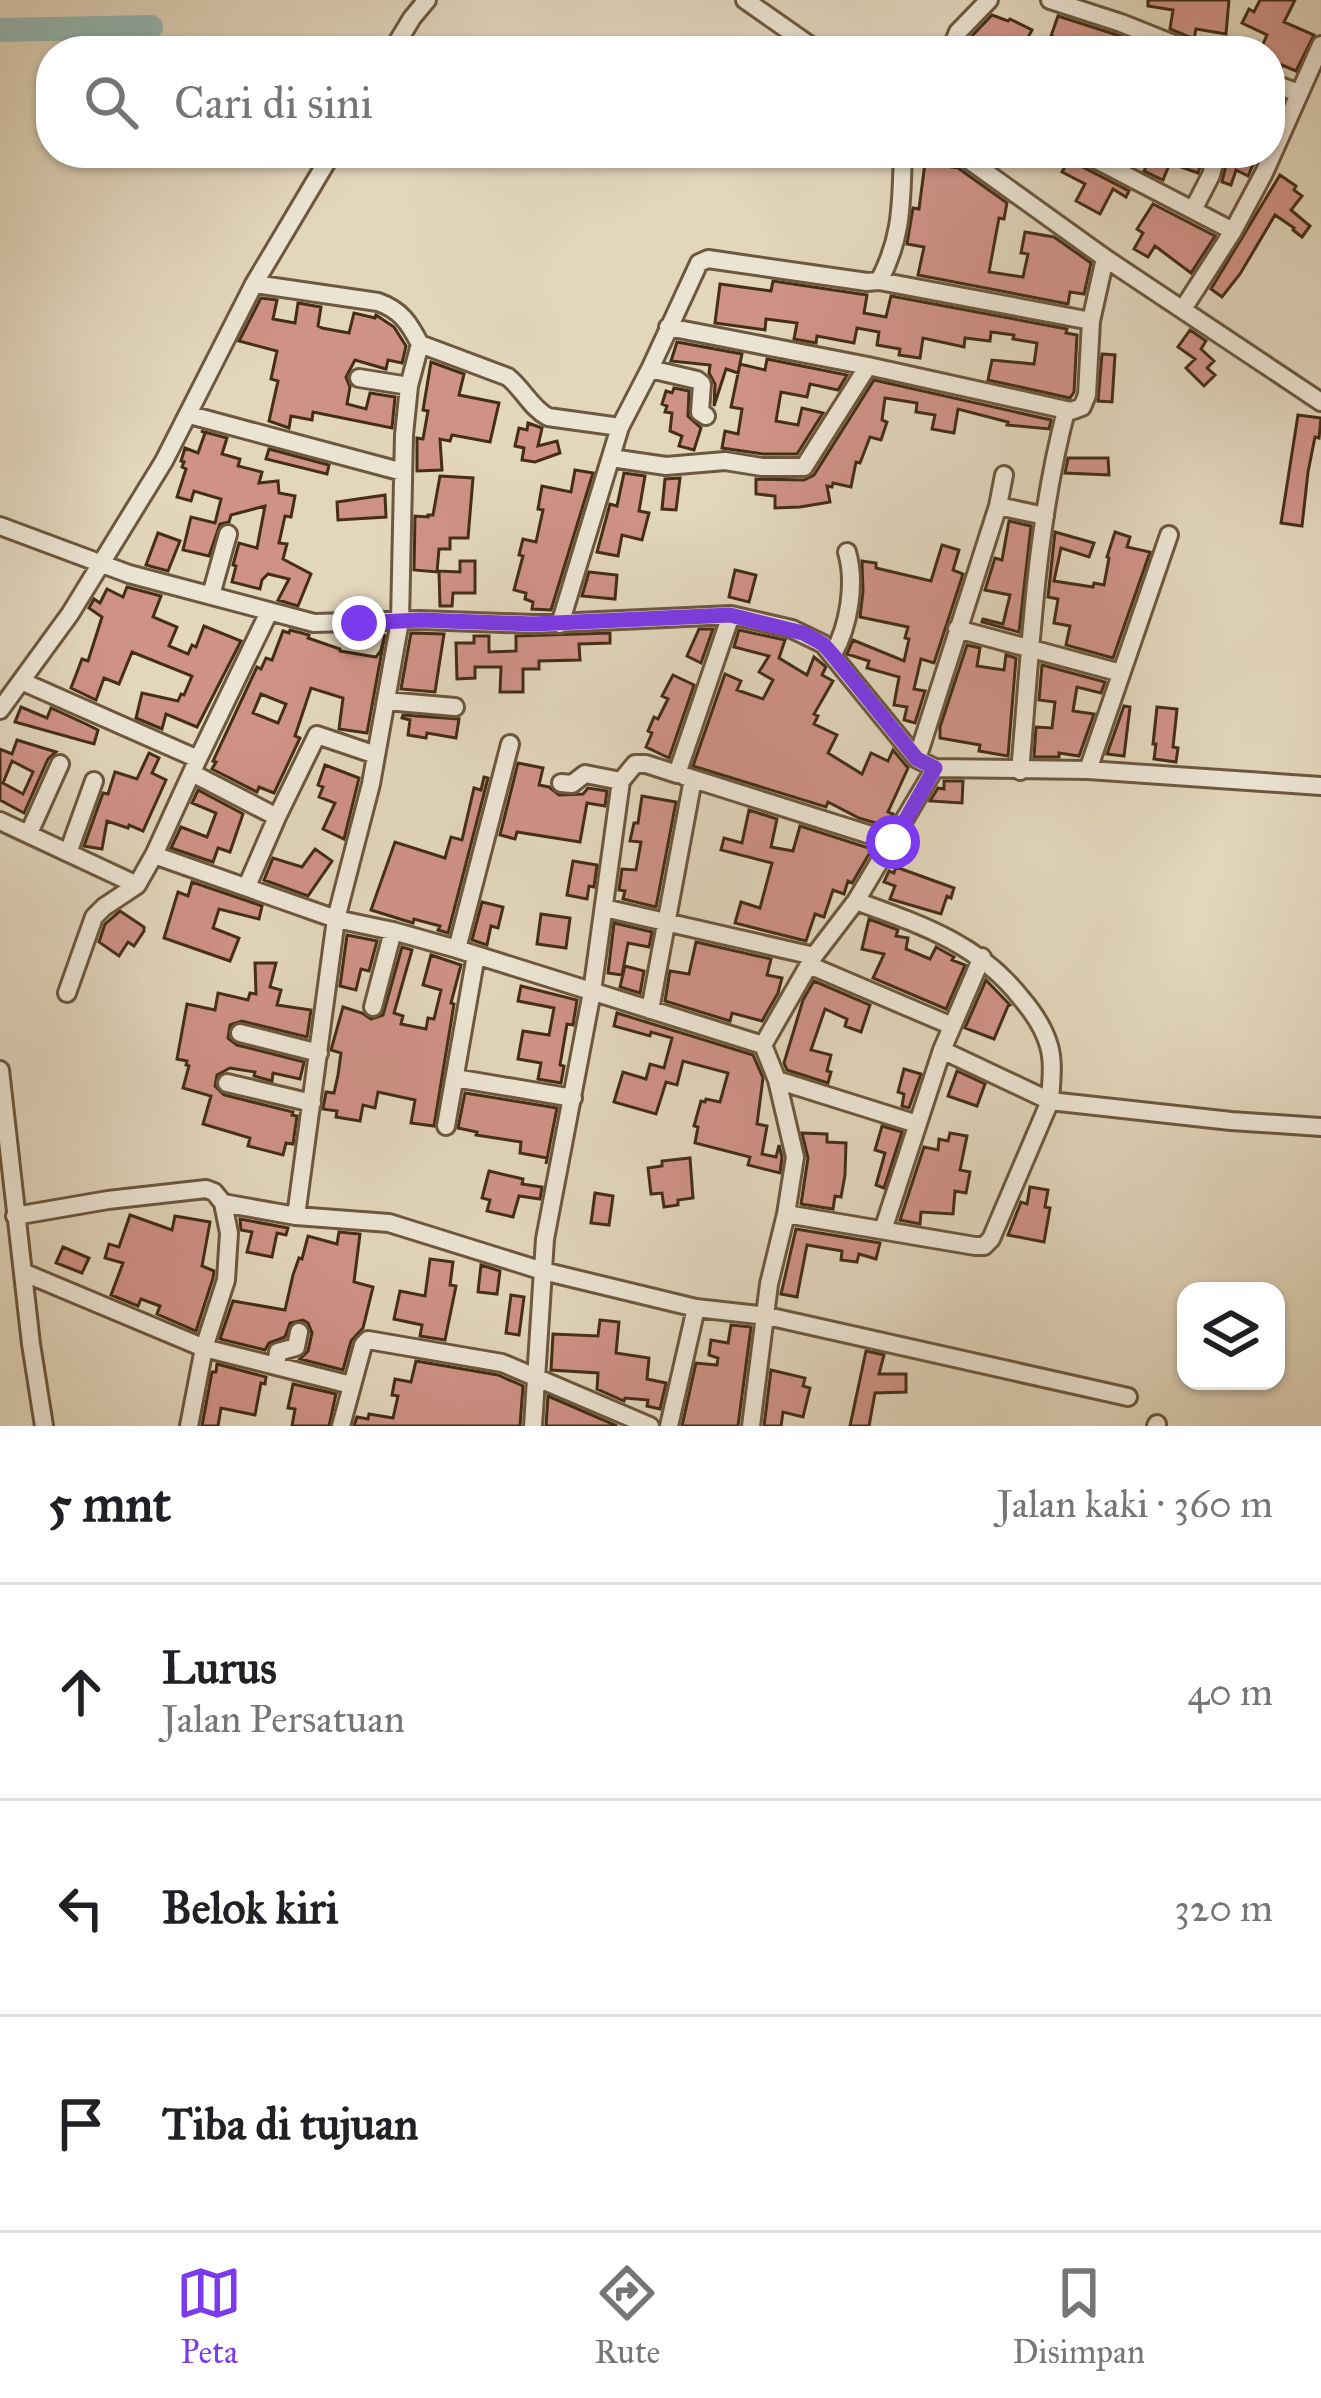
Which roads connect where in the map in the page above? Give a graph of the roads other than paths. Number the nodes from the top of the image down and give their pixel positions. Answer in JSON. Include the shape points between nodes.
{"nodes":[{"id":1,"x":427,"y":0,"type":"edge"},
{"id":2,"x":745,"y":0,"type":"edge"},
{"id":3,"x":989,"y":0,"type":"edge"},
{"id":4,"x":1050,"y":0,"type":"edge"},
{"id":5,"x":401,"y":36,"type":"edge"},
{"id":6,"x":797,"y":36,"type":"edge"},
{"id":7,"x":956,"y":36,"type":"edge"},
{"id":8,"x":1154,"y":36,"type":"edge"},
{"id":9,"x":1321,"y":44,"type":"edge"},
{"id":10,"x":1285,"y":88,"type":"edge"},
{"id":11,"x":1298,"y":93,"type":"junction"},
{"id":12,"x":1285,"y":124,"type":"edge"},
{"id":13,"x":323,"y":168,"type":"edge"},
{"id":14,"x":903,"y":168,"type":"edge"},
{"id":15,"x":982,"y":168,"type":"edge"},
{"id":16,"x":1112,"y":168,"type":"edge"},
{"id":17,"x":1213,"y":168,"type":"edge"},
{"id":18,"x":1266,"y":168,"type":"edge"},
{"id":19,"x":1192,"y":210,"type":"junction"},
{"id":20,"x":1233,"y":231,"type":"junction"},
{"id":21,"x":1105,"y":258,"type":"junction"},
{"id":22,"x":879,"y":280,"type":"junction"},
{"id":23,"x":254,"y":284,"type":"junction"},
{"id":24,"x":1184,"y":309,"type":"junction"},
{"id":25,"x":1091,"y":321,"type":"junction"},
{"id":26,"x":668,"y":327,"type":"junction"},
{"id":27,"x":420,"y":344,"type":"junction"},
{"id":28,"x":868,"y":366,"type":"junction"},
{"id":29,"x":650,"y":369,"type":"junction"},
{"id":30,"x":358,"y":378,"type":"dead end"},
{"id":31,"x":409,"y":386,"type":"junction"},
{"id":32,"x":1321,"y":402,"type":"edge"},
{"id":33,"x":1066,"y":411,"type":"junction"},
{"id":34,"x":190,"y":415,"type":"junction"},
{"id":35,"x":706,"y":416,"type":"dead end"},
{"id":36,"x":620,"y":427,"type":"junction"},
{"id":37,"x":610,"y":458,"type":"junction"},
{"id":38,"x":403,"y":472,"type":"junction"},
{"id":39,"x":1004,"y":475,"type":"dead end"},
{"id":40,"x":998,"y":506,"type":"junction"},
{"id":41,"x":1045,"y":516,"type":"junction"},
{"id":42,"x":0,"y":526,"type":"edge"},
{"id":43,"x":228,"y":534,"type":"dead end"},
{"id":44,"x":1169,"y":535,"type":"dead end"},
{"id":45,"x":848,"y":552,"type":"dead end"},
{"id":46,"x":102,"y":564,"type":"junction"},
{"id":47,"x":211,"y":595,"type":"junction"},
{"id":48,"x":269,"y":612,"type":"junction"},
{"id":49,"x":730,"y":615,"type":"junction"},
{"id":50,"x":400,"y":621,"type":"junction"},
{"id":51,"x":560,"y":623,"type":"junction"},
{"id":52,"x":957,"y":629,"type":"junction"},
{"id":53,"x":1031,"y":650,"type":"junction"},
{"id":54,"x":832,"y":654,"type":"junction"},
{"id":55,"x":1121,"y":674,"type":"junction"},
{"id":56,"x":21,"y":681,"type":"junction"},
{"id":57,"x":386,"y":701,"type":"junction"},
{"id":58,"x":455,"y":707,"type":"dead end"},
{"id":59,"x":0,"y":710,"type":"edge"},
{"id":60,"x":510,"y":744,"type":"dead end"},
{"id":61,"x":376,"y":755,"type":"junction"},
{"id":62,"x":917,"y":759,"type":"junction"},
{"id":63,"x":60,"y":764,"type":"dead end"},
{"id":64,"x":194,"y":766,"type":"junction"},
{"id":65,"x":935,"y":768,"type":"junction"},
{"id":66,"x":1020,"y":770,"type":"junction"},
{"id":67,"x":1088,"y":770,"type":"junction"},
{"id":68,"x":685,"y":777,"type":"junction"},
{"id":69,"x":94,"y":781,"type":"dead end"},
{"id":70,"x":621,"y":781,"type":"junction"},
{"id":71,"x":561,"y":783,"type":"dead end"},
{"id":72,"x":1321,"y":786,"type":"edge"},
{"id":73,"x":277,"y":817,"type":"junction"},
{"id":74,"x":0,"y":821,"type":"edge"},
{"id":75,"x":29,"y":833,"type":"junction"},
{"id":76,"x":893,"y":842,"type":"junction"},
{"id":77,"x":68,"y":853,"type":"junction"},
{"id":78,"x":154,"y":855,"type":"junction"},
{"id":79,"x":137,"y":885,"type":"junction"},
{"id":80,"x":247,"y":886,"type":"junction"},
{"id":81,"x":856,"y":901,"type":"junction"},
{"id":82,"x":604,"y":908,"type":"junction"},
{"id":83,"x":336,"y":919,"type":"junction"},
{"id":84,"x":666,"y":922,"type":"junction"},
{"id":85,"x":393,"y":931,"type":"junction"},
{"id":86,"x":457,"y":949,"type":"junction"},
{"id":87,"x":476,"y":956,"type":"junction"},
{"id":88,"x":982,"y":957,"type":"junction"},
{"id":89,"x":812,"y":960,"type":"junction"},
{"id":90,"x":67,"y":992,"type":"dead end"},
{"id":91,"x":592,"y":992,"type":"junction"},
{"id":92,"x":373,"y":1007,"type":"dead end"},
{"id":93,"x":650,"y":1010,"type":"junction"},
{"id":94,"x":952,"y":1026,"type":"junction"},
{"id":95,"x":240,"y":1034,"type":"dead end"},
{"id":96,"x":763,"y":1045,"type":"junction"},
{"id":97,"x":943,"y":1050,"type":"junction"},
{"id":98,"x":319,"y":1053,"type":"junction"},
{"id":99,"x":0,"y":1070,"type":"edge"},
{"id":100,"x":455,"y":1078,"type":"junction"},
{"id":101,"x":777,"y":1080,"type":"junction"},
{"id":102,"x":227,"y":1083,"type":"dead end"},
{"id":103,"x":573,"y":1098,"type":"junction"},
{"id":104,"x":1051,"y":1101,"type":"junction"},
{"id":105,"x":312,"y":1103,"type":"junction"},
{"id":106,"x":917,"y":1124,"type":"junction"},
{"id":107,"x":446,"y":1126,"type":"dead end"},
{"id":108,"x":1321,"y":1127,"type":"edge"},
{"id":109,"x":223,"y":1203,"type":"junction"},
{"id":110,"x":786,"y":1214,"type":"junction"},
{"id":111,"x":15,"y":1216,"type":"junction"},
{"id":112,"x":296,"y":1216,"type":"junction"},
{"id":113,"x":883,"y":1230,"type":"junction"},
{"id":114,"x":543,"y":1270,"type":"junction"},
{"id":115,"x":25,"y":1273,"type":"junction"},
{"id":116,"x":768,"y":1300,"type":"junction"},
{"id":117,"x":696,"y":1308,"type":"junction"},
{"id":118,"x":299,"y":1332,"type":"dead end"},
{"id":119,"x":203,"y":1348,"type":"junction"},
{"id":120,"x":276,"y":1366,"type":"junction"},
{"id":121,"x":535,"y":1376,"type":"junction"},
{"id":122,"x":351,"y":1385,"type":"junction"},
{"id":123,"x":1128,"y":1397,"type":"dead end"},
{"id":124,"x":44,"y":1426,"type":"edge"},
{"id":125,"x":189,"y":1426,"type":"edge"},
{"id":126,"x":340,"y":1426,"type":"edge"},
{"id":127,"x":533,"y":1426,"type":"edge"},
{"id":128,"x":650,"y":1426,"type":"edge"},
{"id":129,"x":669,"y":1426,"type":"edge"},
{"id":130,"x":751,"y":1426,"type":"edge"}],
"edges":[{"from":1,"to":5,"type":"street"},
{"from":2,"to":6,"type":"street"},
{"from":3,"to":7,"type":"street"},
{"from":4,"to":8,"type":"street"},
{"from":9,"to":11,"type":"street"},
{"from":10,"to":11,"type":"street"},
{"from":11,"to":12,"type":"street"},
{"from":13,"to":23,"type":"street"},
{"from":14,"to":22,"type":"street","via":[[893,255]]},
{"from":15,"to":21,"type":"street"},
{"from":16,"to":19,"type":"street"},
{"from":17,"to":19,"type":"street"},
{"from":18,"to":20,"type":"street"},
{"from":19,"to":20,"type":"street"},
{"from":20,"to":24,"type":"street"},
{"from":21,"to":24,"type":"street"},
{"from":21,"to":25,"type":"street"},
{"from":22,"to":25,"type":"street"},
{"from":22,"to":26,"type":"street","via":[[708,259]]},
{"from":23,"to":27,"type":"street","via":[[378,302],[406,319]]},
{"from":23,"to":34,"type":"street"},
{"from":24,"to":32,"type":"street"},
{"from":25,"to":33,"type":"street","via":[[1087,395],[1082,407]]},
{"from":26,"to":28,"type":"street"},
{"from":26,"to":29,"type":"street"},
{"from":27,"to":31,"type":"street"},
{"from":27,"to":36,"type":"street","via":[[508,377],[548,417]]},
{"from":28,"to":33,"type":"street"},
{"from":28,"to":37,"type":"street","via":[[804,467]]},
{"from":29,"to":35,"type":"street","via":[[702,384],[698,405]]},
{"from":29,"to":36,"type":"street"},
{"from":30,"to":31,"type":"street"},
{"from":31,"to":38,"type":"street"},
{"from":33,"to":41,"type":"street"},
{"from":34,"to":38,"type":"street"},
{"from":34,"to":46,"type":"street"},
{"from":36,"to":37,"type":"street"},
{"from":37,"to":51,"type":"street"},
{"from":38,"to":50,"type":"street"},
{"from":39,"to":40,"type":"street"},
{"from":40,"to":41,"type":"street"},
{"from":40,"to":52,"type":"street"},
{"from":41,"to":53,"type":"street"},
{"from":42,"to":46,"type":"street"},
{"from":43,"to":47,"type":"street"},
{"from":44,"to":55,"type":"street"},
{"from":45,"to":54,"type":"street","via":[[851,590]]},
{"from":46,"to":47,"type":"street"},
{"from":46,"to":56,"type":"street"},
{"from":47,"to":48,"type":"street"},
{"from":48,"to":50,"type":"street","via":[[314,622]]},
{"from":48,"to":64,"type":"street"},
{"from":49,"to":51,"type":"street"},
{"from":49,"to":54,"type":"street","via":[[803,633]]},
{"from":49,"to":68,"type":"street"},
{"from":50,"to":51,"type":"street"},
{"from":50,"to":57,"type":"street"},
{"from":52,"to":53,"type":"street"},
{"from":52,"to":62,"type":"street"},
{"from":53,"to":55,"type":"street"},
{"from":53,"to":66,"type":"street"},
{"from":54,"to":62,"type":"street"},
{"from":55,"to":67,"type":"street"},
{"from":56,"to":59,"type":"street"},
{"from":56,"to":64,"type":"street"},
{"from":57,"to":58,"type":"street"},
{"from":57,"to":61,"type":"street"},
{"from":60,"to":86,"type":"street"},
{"from":61,"to":73,"type":"street","via":[[319,734]]},
{"from":61,"to":83,"type":"street"},
{"from":62,"to":65,"type":"street"},
{"from":63,"to":75,"type":"street"},
{"from":64,"to":73,"type":"street"},
{"from":64,"to":78,"type":"street"},
{"from":65,"to":66,"type":"street"},
{"from":65,"to":76,"type":"street"},
{"from":66,"to":67,"type":"street"},
{"from":67,"to":72,"type":"street"},
{"from":68,"to":70,"type":"street","via":[[635,764]]},
{"from":68,"to":76,"type":"street"},
{"from":68,"to":84,"type":"street"},
{"from":69,"to":77,"type":"street"},
{"from":70,"to":71,"type":"street","via":[[585,774]]},
{"from":70,"to":82,"type":"street"},
{"from":73,"to":80,"type":"street"},
{"from":74,"to":75,"type":"street"},
{"from":75,"to":77,"type":"street"},
{"from":76,"to":81,"type":"street"},
{"from":77,"to":79,"type":"street"},
{"from":78,"to":79,"type":"street"},
{"from":78,"to":80,"type":"street"},
{"from":79,"to":90,"type":"street","via":[[94,917]]},
{"from":80,"to":83,"type":"street"},
{"from":81,"to":88,"type":"street"},
{"from":81,"to":89,"type":"street"},
{"from":82,"to":84,"type":"street"},
{"from":82,"to":91,"type":"street"},
{"from":83,"to":85,"type":"street"},
{"from":83,"to":98,"type":"street"},
{"from":84,"to":89,"type":"street"},
{"from":84,"to":93,"type":"street"},
{"from":85,"to":86,"type":"street"},
{"from":85,"to":92,"type":"street"},
{"from":86,"to":87,"type":"street"},
{"from":87,"to":91,"type":"street"},
{"from":87,"to":100,"type":"street"},
{"from":88,"to":94,"type":"street"},
{"from":88,"to":104,"type":"street","via":[[1038,1020],[1049,1047]]},
{"from":89,"to":94,"type":"street"},
{"from":89,"to":96,"type":"street"},
{"from":91,"to":93,"type":"street"},
{"from":91,"to":103,"type":"street"},
{"from":93,"to":96,"type":"street"},
{"from":94,"to":97,"type":"street"},
{"from":95,"to":98,"type":"street"},
{"from":96,"to":101,"type":"street"},
{"from":97,"to":104,"type":"street"},
{"from":97,"to":106,"type":"street"},
{"from":98,"to":105,"type":"street"},
{"from":99,"to":111,"type":"street"},
{"from":100,"to":103,"type":"street"},
{"from":100,"to":107,"type":"street"},
{"from":101,"to":106,"type":"street"},
{"from":101,"to":110,"type":"street","via":[[795,1157]]},
{"from":102,"to":105,"type":"street"},
{"from":103,"to":114,"type":"street"},
{"from":104,"to":108,"type":"street"},
{"from":104,"to":113,"type":"street","via":[[984,1246]]},
{"from":105,"to":112,"type":"street"},
{"from":106,"to":113,"type":"street"},
{"from":109,"to":111,"type":"street","via":[[197,1188]]},
{"from":109,"to":112,"type":"street"},
{"from":109,"to":119,"type":"street","via":[[226,1280]]},
{"from":110,"to":113,"type":"street"},
{"from":110,"to":116,"type":"street"},
{"from":111,"to":115,"type":"street"},
{"from":112,"to":114,"type":"street","via":[[388,1223]]},
{"from":114,"to":117,"type":"street"},
{"from":114,"to":121,"type":"street"},
{"from":115,"to":119,"type":"street"},
{"from":115,"to":124,"type":"street"},
{"from":116,"to":117,"type":"street"},
{"from":116,"to":123,"type":"street"},
{"from":116,"to":130,"type":"street"},
{"from":117,"to":129,"type":"street"},
{"from":118,"to":120,"type":"street","via":[[296,1347],[278,1352]]},
{"from":119,"to":120,"type":"street"},
{"from":119,"to":125,"type":"street"},
{"from":120,"to":122,"type":"street"},
{"from":121,"to":122,"type":"street","via":[[368,1340]]},
{"from":121,"to":127,"type":"street"},
{"from":121,"to":128,"type":"street"},
{"from":122,"to":126,"type":"street"}]}
